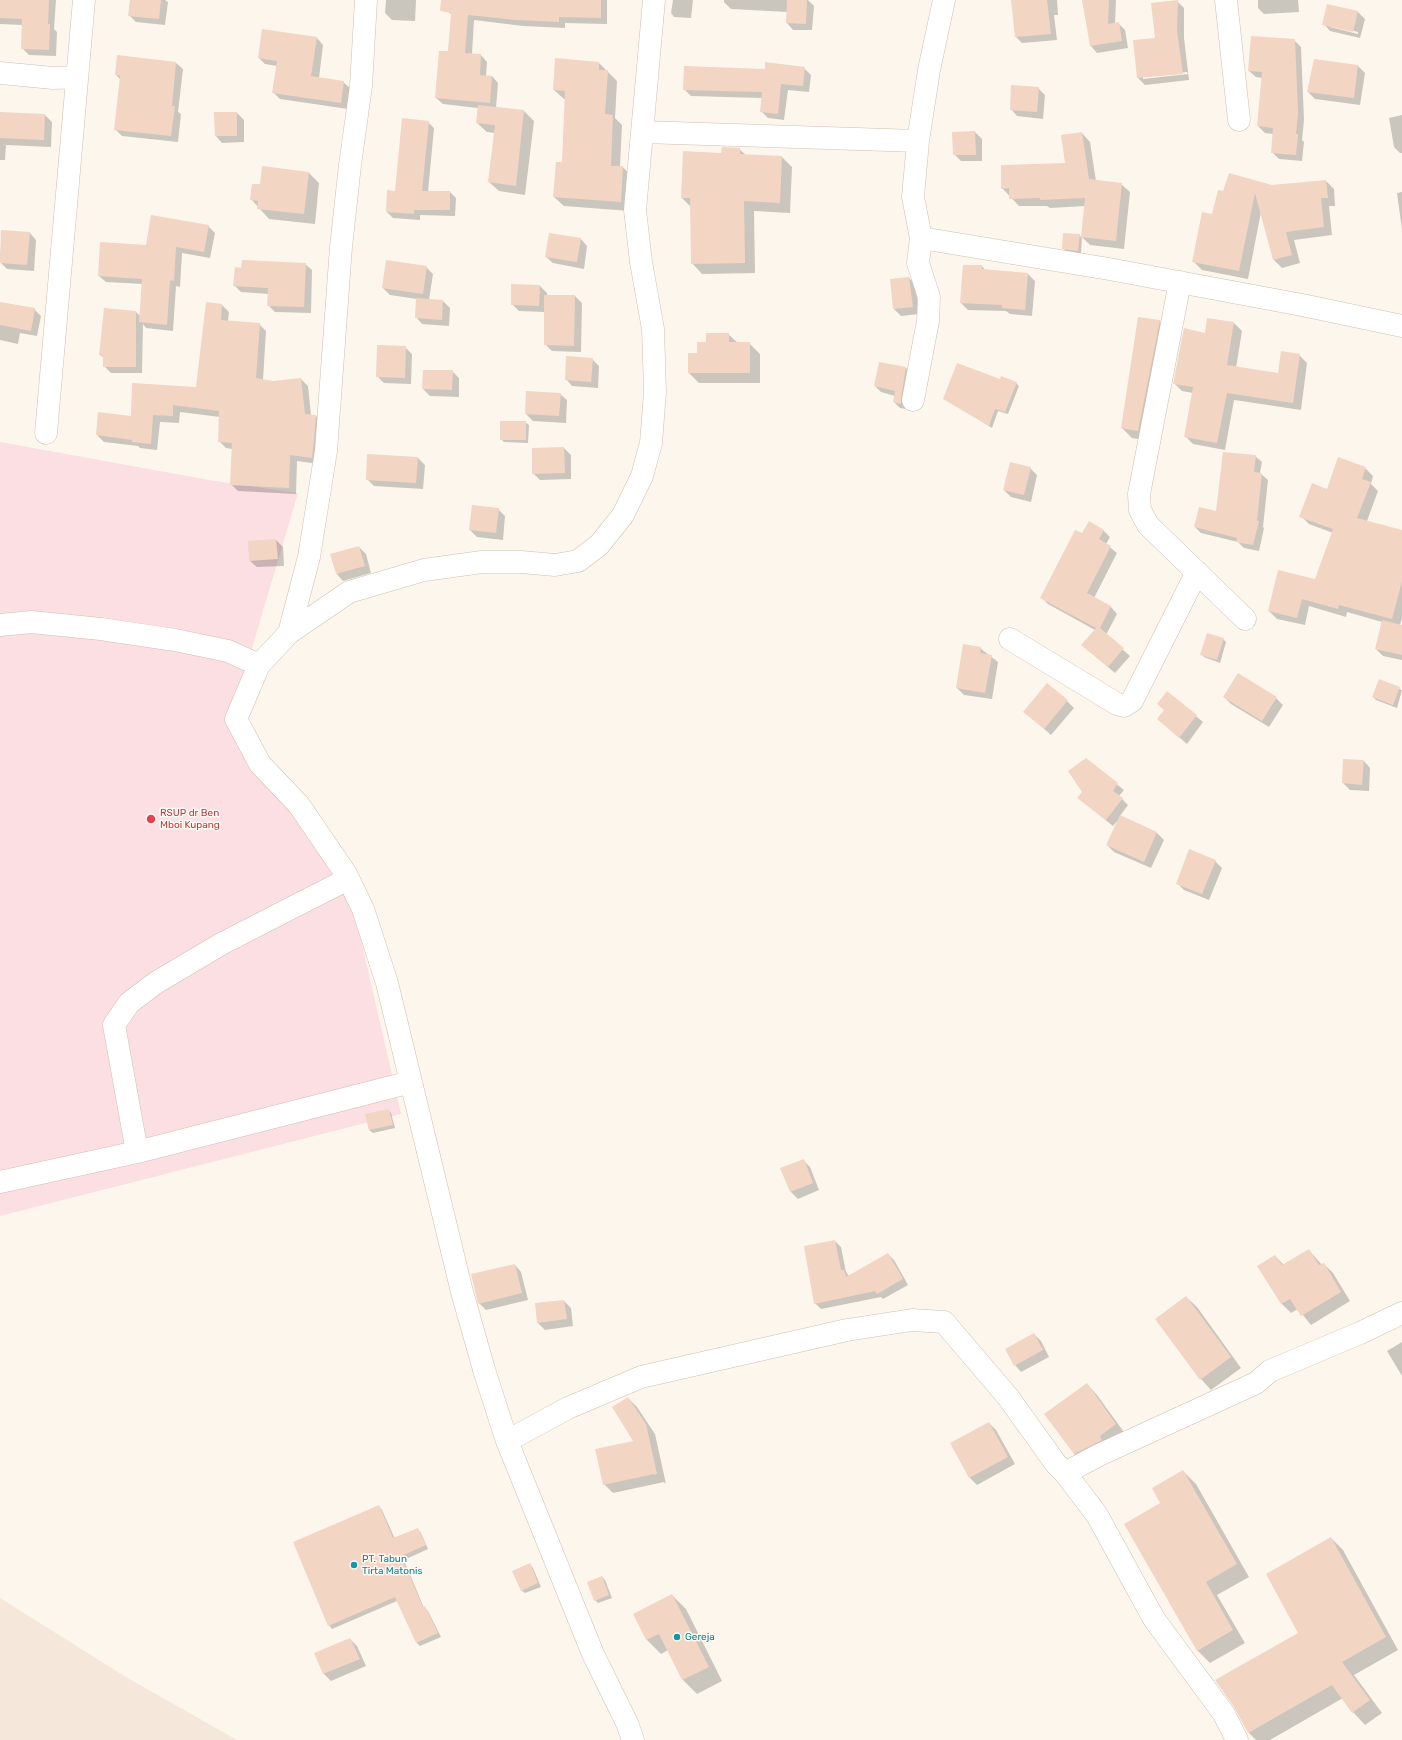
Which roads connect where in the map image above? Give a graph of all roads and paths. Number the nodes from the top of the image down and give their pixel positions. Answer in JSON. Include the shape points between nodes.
{"nodes":[{"id":1,"x":84,"y":0,"type":"edge"},
{"id":2,"x":366,"y":0,"type":"edge"},
{"id":3,"x":654,"y":0,"type":"edge"},
{"id":4,"x":944,"y":0,"type":"edge"},
{"id":5,"x":1226,"y":0,"type":"edge"},
{"id":6,"x":0,"y":73,"type":"edge"},
{"id":7,"x":76,"y":77,"type":"junction"},
{"id":8,"x":1240,"y":120,"type":"dead end"},
{"id":9,"x":643,"y":132,"type":"junction"},
{"id":10,"x":918,"y":141,"type":"junction"},
{"id":11,"x":921,"y":238,"type":"junction"},
{"id":12,"x":1180,"y":282,"type":"junction"},
{"id":13,"x":1402,"y":326,"type":"edge"},
{"id":14,"x":913,"y":400,"type":"dead end"},
{"id":15,"x":46,"y":433,"type":"dead end"},
{"id":16,"x":1196,"y":572,"type":"junction"},
{"id":17,"x":1245,"y":619,"type":"dead end"},
{"id":18,"x":0,"y":624,"type":"edge"},
{"id":19,"x":289,"y":633,"type":"junction"},
{"id":20,"x":1010,"y":639,"type":"dead end"},
{"id":21,"x":259,"y":665,"type":"junction"},
{"id":22,"x":348,"y":879,"type":"junction"},
{"id":23,"x":411,"y":1082,"type":"junction"},
{"id":24,"x":137,"y":1152,"type":"junction"},
{"id":25,"x":0,"y":1182,"type":"edge"},
{"id":26,"x":1402,"y":1313,"type":"edge"},
{"id":27,"x":507,"y":1441,"type":"junction"},
{"id":28,"x":1065,"y":1473,"type":"junction"},
{"id":29,"x":633,"y":1740,"type":"edge"},
{"id":30,"x":1237,"y":1740,"type":"edge"}],
"edges":[{"from":1,"to":7,"type":"street"},
{"from":2,"to":19,"type":"street","via":[[361,86],[341,247],[326,451],[309,557]]},
{"from":3,"to":9,"type":"street"},
{"from":4,"to":10,"type":"street","via":[[929,70]]},
{"from":5,"to":8,"type":"street"},
{"from":6,"to":7,"type":"street","via":[[53,78]]},
{"from":7,"to":15,"type":"street"},
{"from":9,"to":10,"type":"street"},
{"from":9,"to":19,"type":"street","via":[[635,210],[653,328],[655,392],[651,443],[642,476],[623,515],[599,545],[578,561],[555,564],[482,562],[424,570],[349,592]]},
{"from":10,"to":11,"type":"street","via":[[913,196]]},
{"from":11,"to":12,"type":"street"},
{"from":11,"to":14,"type":"street","via":[[918,263],[928,297],[928,321]]},
{"from":12,"to":13,"type":"street"},
{"from":12,"to":16,"type":"street","via":[[1138,494],[1140,510],[1148,525]]},
{"from":16,"to":17,"type":"street"},
{"from":16,"to":20,"type":"street","via":[[1132,701],[1124,706]]},
{"from":18,"to":21,"type":"street","via":[[31,622],[153,636],[228,651]]},
{"from":19,"to":21,"type":"street"},
{"from":21,"to":22,"type":"street","via":[[236,719],[260,764],[299,805]]},
{"from":22,"to":23,"type":"street","via":[[364,909],[387,983]]},
{"from":22,"to":24,"type":"street","via":[[223,943],[157,982],[129,1003],[114,1025]]},
{"from":23,"to":24,"type":"street"},
{"from":23,"to":27,"type":"street","via":[[462,1292]]},
{"from":24,"to":25,"type":"street"},
{"from":26,"to":28,"type":"street","via":[[1270,1371],[1256,1383]]},
{"from":27,"to":28,"type":"street","via":[[568,1408],[641,1377],[847,1330],[912,1320],[944,1322],[1003,1391]]},
{"from":27,"to":29,"type":"street","via":[[593,1654]]},
{"from":28,"to":30,"type":"street","via":[[1097,1516],[1154,1619],[1224,1714]]}]}
